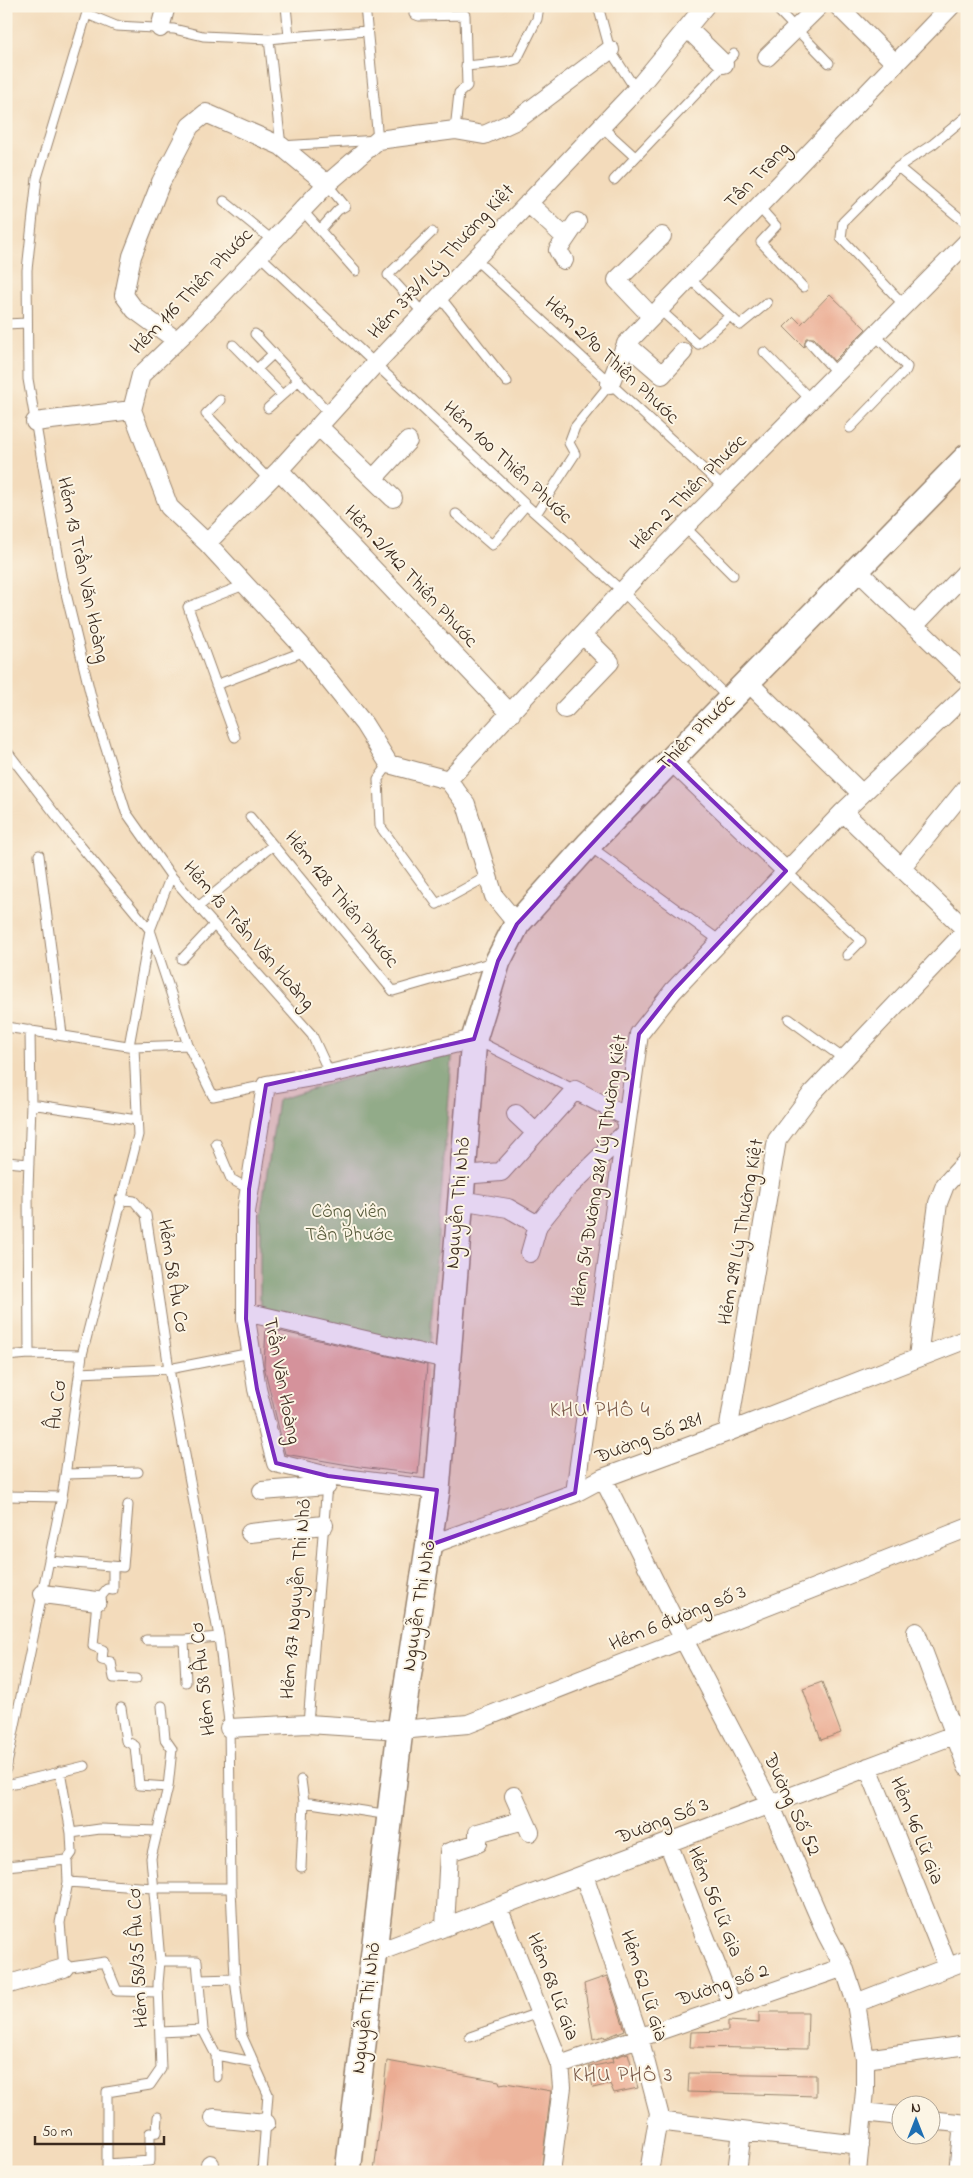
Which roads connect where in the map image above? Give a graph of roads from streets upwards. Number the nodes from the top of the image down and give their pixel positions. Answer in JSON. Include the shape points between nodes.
{"nodes":[{"id":1,"x":166,"y":6,"type":"edge"},
{"id":2,"x":705,"y":6,"type":"edge"},
{"id":3,"x":819,"y":6,"type":"edge"},
{"id":4,"x":838,"y":6,"type":"edge"},
{"id":5,"x":952,"y":6,"type":"edge"},
{"id":6,"x":160,"y":28,"type":"road end"},
{"id":7,"x":687,"y":28,"type":"junction"},
{"id":8,"x":610,"y":50,"type":"road end"},
{"id":9,"x":767,"y":57,"type":"dead end"},
{"id":10,"x":729,"y":59,"type":"road end"},
{"id":11,"x":896,"y":64,"type":"junction"},
{"id":12,"x":327,"y":184,"type":"junction"},
{"id":13,"x":528,"y":203,"type":"junction"},
{"id":14,"x":577,"y":222,"type":"dead end"},
{"id":15,"x":662,"y":236,"type":"dead end"},
{"id":16,"x":565,"y":237,"type":"junction"},
{"id":17,"x":967,"y":242,"type":"edge"},
{"id":18,"x":564,"y":260,"type":"dead end"},
{"id":19,"x":656,"y":313,"type":"junction"},
{"id":20,"x":176,"y":340,"type":"junction"},
{"id":21,"x":626,"y":344,"type":"junction"},
{"id":22,"x":683,"y":352,"type":"dead end"},
{"id":23,"x":610,"y":384,"type":"road end"},
{"id":24,"x":132,"y":410,"type":"junction"},
{"id":25,"x":324,"y":420,"type":"junction"},
{"id":26,"x":35,"y":422,"type":"road end"},
{"id":27,"x":408,"y":441,"type":"dead end"},
{"id":28,"x":967,"y":457,"type":"edge"},
{"id":29,"x":274,"y":475,"type":"junction"},
{"id":30,"x":373,"y":479,"type":"junction"},
{"id":31,"x":393,"y":498,"type":"dead end"},
{"id":32,"x":207,"y":543,"type":"junction"},
{"id":33,"x":857,"y":570,"type":"junction"},
{"id":34,"x":967,"y":571,"type":"edge"},
{"id":35,"x":914,"y":626,"type":"junction"},
{"id":36,"x":583,"y":635,"type":"junction"},
{"id":37,"x":967,"y":676,"type":"edge"},
{"id":38,"x":748,"y":682,"type":"junction"},
{"id":39,"x":967,"y":694,"type":"edge"},
{"id":40,"x":565,"y":708,"type":"dead end"},
{"id":41,"x":511,"y":714,"type":"junction"},
{"id":42,"x":670,"y":760,"type":"junction"},
{"id":43,"x":448,"y":780,"type":"junction"},
{"id":44,"x":967,"y":787,"type":"edge"},
{"id":45,"x":861,"y":793,"type":"junction"},
{"id":46,"x":843,"y":812,"type":"junction"},
{"id":47,"x":901,"y":868,"type":"junction"},
{"id":48,"x":786,"y":871,"type":"junction"},
{"id":49,"x":517,"y":924,"type":"junction"},
{"id":50,"x":967,"y":931,"type":"edge"},
{"id":51,"x":474,"y":1039,"type":"junction"},
{"id":52,"x":516,"y":1114,"type":"dead end"},
{"id":53,"x":625,"y":1125,"type":"junction"},
{"id":54,"x":536,"y":1132,"type":"junction"},
{"id":55,"x":967,"y":1161,"type":"edge"},
{"id":56,"x":462,"y":1175,"type":"junction"},
{"id":57,"x":460,"y":1200,"type":"junction"},
{"id":58,"x":538,"y":1225,"type":"junction"},
{"id":59,"x":530,"y":1253,"type":"dead end"},
{"id":60,"x":246,"y":1312,"type":"junction"},
{"id":61,"x":967,"y":1339,"type":"edge"},
{"id":62,"x":918,"y":1357,"type":"junction"},
{"id":63,"x":446,"y":1358,"type":"junction"},
{"id":64,"x":728,"y":1432,"type":"junction"},
{"id":65,"x":602,"y":1478,"type":"junction"},
{"id":66,"x":328,"y":1481,"type":"junction"},
{"id":67,"x":437,"y":1490,"type":"junction"},
{"id":68,"x":262,"y":1491,"type":"dead end"},
{"id":69,"x":575,"y":1493,"type":"junction"},
{"id":70,"x":324,"y":1525,"type":"road end"},
{"id":71,"x":967,"y":1528,"type":"edge"},
{"id":72,"x":250,"y":1532,"type":"dead end"},
{"id":73,"x":430,"y":1545,"type":"junction"},
{"id":74,"x":43,"y":1594,"type":"road end"},
{"id":75,"x":97,"y":1601,"type":"road end"},
{"id":76,"x":916,"y":1632,"type":"dead end"},
{"id":77,"x":684,"y":1640,"type":"junction"},
{"id":78,"x":229,"y":1728,"type":"road end"},
{"id":79,"x":400,"y":1730,"type":"junction"},
{"id":80,"x":960,"y":1733,"type":"edge"},
{"id":81,"x":967,"y":1766,"type":"edge"},
{"id":82,"x":868,"y":1767,"type":"junction"},
{"id":83,"x":514,"y":1796,"type":"dead end"},
{"id":84,"x":770,"y":1804,"type":"junction"},
{"id":85,"x":668,"y":1843,"type":"junction"},
{"id":86,"x":584,"y":1875,"type":"junction"},
{"id":87,"x":498,"y":1907,"type":"junction"},
{"id":88,"x":445,"y":1927,"type":"junction"},
{"id":89,"x":373,"y":1954,"type":"junction"},
{"id":90,"x":967,"y":1960,"type":"edge"},
{"id":91,"x":844,"y":1967,"type":"junction"},
{"id":92,"x":948,"y":1967,"type":"junction"},
{"id":93,"x":64,"y":1968,"type":"road end"},
{"id":94,"x":6,"y":1985,"type":"edge"},
{"id":95,"x":856,"y":2003,"type":"junction"},
{"id":96,"x":732,"y":2005,"type":"junction"},
{"id":97,"x":639,"y":2037,"type":"junction"},
{"id":98,"x":967,"y":2045,"type":"edge"},
{"id":99,"x":865,"y":2059,"type":"junction"},
{"id":100,"x":560,"y":2065,"type":"junction"},
{"id":101,"x":863,"y":2112,"type":"junction"},
{"id":102,"x":890,"y":2115,"type":"edge"},
{"id":103,"x":214,"y":2118,"type":"dead end"},
{"id":104,"x":657,"y":2121,"type":"junction"},
{"id":105,"x":940,"y":2121,"type":"edge"},
{"id":106,"x":266,"y":2123,"type":"road end"},
{"id":107,"x":965,"y":2124,"type":"edge"},
{"id":108,"x":742,"y":2131,"type":"junction"},
{"id":109,"x":860,"y":2145,"type":"junction"},
{"id":110,"x":348,"y":2172,"type":"edge"},
{"id":111,"x":551,"y":2172,"type":"edge"},
{"id":112,"x":649,"y":2172,"type":"edge"},
{"id":113,"x":737,"y":2172,"type":"edge"},
{"id":114,"x":857,"y":2172,"type":"edge"},
{"id":115,"x":958,"y":2172,"type":"edge"}],
"edges":[{"from":1,"to":6,"type":"street"},
{"from":2,"to":7,"type":"street","name":"Hẻm 373/1 Lý Thường Kiệt"},
{"from":3,"to":9,"type":"street"},
{"from":4,"to":11,"type":"street"},
{"from":5,"to":11,"type":"street","name":"Tân Trang"},
{"from":7,"to":10,"type":"street"},
{"from":7,"to":13,"type":"street","name":"Hẻm 373/1 Lý Thường Kiệt","via":[[636,90]]},
{"from":8,"to":12,"type":"street","name":"Hẻm 116 Thiên Phước","via":[[517,120],[484,135],[455,130],[378,140]]},
{"from":11,"to":19,"type":"street","name":"Tân Trang"},
{"from":12,"to":20,"type":"street","name":"Hẻm 116 Thiên Phước"},
{"from":12,"to":20,"type":"street","via":[[281,146],[206,113],[190,126],[157,191],[132,256],[124,295],[135,310]]},
{"from":13,"to":16,"type":"street"},
{"from":13,"to":25,"type":"street","name":"Hẻm 373/1 Lý Thường Kiệt"},
{"from":14,"to":16,"type":"street"},
{"from":15,"to":19,"type":"street","via":[[617,280]]},
{"from":16,"to":18,"type":"street","via":[[558,250]]},
{"from":17,"to":36,"type":"street","name":"Hẻm 2 Thiên Phước","via":[[622,591]]},
{"from":19,"to":21,"type":"street","name":"Tân Trang"},
{"from":20,"to":24,"type":"street","name":"Hẻm 116 Thiên Phước","via":[[141,375]]},
{"from":21,"to":22,"type":"street","via":[[662,375]]},
{"from":21,"to":23,"type":"street","name":"Tân Trang"},
{"from":24,"to":26,"type":"street"},
{"from":24,"to":32,"type":"street","via":[[169,507]]},
{"from":25,"to":29,"type":"street","name":"Hẻm 373/1 Lý Thường Kiệt"},
{"from":25,"to":30,"type":"street"},
{"from":27,"to":30,"type":"street"},
{"from":28,"to":33,"type":"street","name":"Thiên Phước"},
{"from":29,"to":32,"type":"street","name":"Hẻm 373/1 Lý Thường Kiệt"},
{"from":29,"to":41,"type":"street","name":"Hẻm 2/142 Thiên Phước"},
{"from":30,"to":31,"type":"street"},
{"from":32,"to":43,"type":"street","via":[[305,651],[364,724],[389,764]]},
{"from":33,"to":35,"type":"street"},
{"from":33,"to":38,"type":"street","name":"Thiên Phước"},
{"from":34,"to":35,"type":"street"},
{"from":35,"to":37,"type":"street"},
{"from":36,"to":40,"type":"street","via":[[610,662]]},
{"from":36,"to":41,"type":"street","name":"Hẻm 2 Thiên Phước"},
{"from":38,"to":42,"type":"street","name":"Thiên Phước"},
{"from":38,"to":45,"type":"street"},
{"from":39,"to":45,"type":"street","name":"Hẻm 54 Đường 281 Lý Thường Kiệt"},
{"from":41,"to":43,"type":"street","name":"Hẻm 2 Thiên Phước"},
{"from":42,"to":48,"type":"street"},
{"from":42,"to":49,"type":"street","name":"Thiên Phước"},
{"from":43,"to":49,"type":"street","via":[[466,804],[494,896]]},
{"from":44,"to":47,"type":"street"},
{"from":45,"to":46,"type":"street","name":"Hẻm 54 Đường 281 Lý Thường Kiệt"},
{"from":46,"to":47,"type":"street"},
{"from":46,"to":48,"type":"street","name":"Hẻm 54 Đường 281 Lý Thường Kiệt"},
{"from":47,"to":50,"type":"street"},
{"from":48,"to":53,"type":"street","name":"Hẻm 54 Đường 281 Lý Thường Kiệt","via":[[673,991],[639,1034]]},
{"from":49,"to":51,"type":"street","name":"Thiên Phước","via":[[498,961]]},
{"from":50,"to":64,"type":"street","name":"Hẻm 299 Lý Thường Kiệt","via":[[813,1092],[777,1140]]},
{"from":51,"to":56,"type":"street","name":"Nguyễn Thị Nhỏ"},
{"from":51,"to":60,"type":"street","name":"Trần Văn Hoàng","via":[[330,1074],[266,1085],[246,1212]]},
{"from":52,"to":54,"type":"street"},
{"from":53,"to":54,"type":"street","via":[[575,1090]]},
{"from":53,"to":58,"type":"street"},
{"from":53,"to":69,"type":"street","name":"Hẻm 54 Đường 281 Lý Thường Kiệt"},
{"from":54,"to":56,"type":"street","via":[[501,1172]]},
{"from":55,"to":62,"type":"street","via":[[945,1185],[938,1203]]},
{"from":56,"to":57,"type":"street","name":"Nguyễn Thị Nhỏ"},
{"from":57,"to":58,"type":"street","via":[[508,1208]]},
{"from":57,"to":63,"type":"street","name":"Nguyễn Thị Nhỏ"},
{"from":58,"to":59,"type":"street"},
{"from":60,"to":63,"type":"street"},
{"from":60,"to":66,"type":"street","name":"Trần Văn Hoàng","via":[[257,1390],[276,1463]]},
{"from":61,"to":62,"type":"street","name":"Đường Số 281"},
{"from":62,"to":64,"type":"street","name":"Đường Số 281"},
{"from":63,"to":67,"type":"street","name":"Nguyễn Thị Nhỏ"},
{"from":64,"to":65,"type":"street","name":"Đường Số 281"},
{"from":65,"to":69,"type":"street","name":"Đường Số 281"},
{"from":65,"to":77,"type":"street","name":"Đường Số 52"},
{"from":66,"to":67,"type":"street","name":"Trần Văn Hoàng"},
{"from":66,"to":68,"type":"street"},
{"from":67,"to":73,"type":"street","name":"Nguyễn Thị Nhỏ"},
{"from":69,"to":73,"type":"street","name":"Đường Số 281"},
{"from":70,"to":72,"type":"street"},
{"from":71,"to":77,"type":"street","name":"Hẻm 6 đường số 3"},
{"from":73,"to":79,"type":"street","name":"Nguyễn Thị Nhỏ"},
{"from":74,"to":75,"type":"street"},
{"from":76,"to":80,"type":"street"},
{"from":77,"to":79,"type":"street","name":"Hẻm 6 đường số 3","via":[[468,1724]]},
{"from":77,"to":84,"type":"street","name":"Đường Số 52"},
{"from":78,"to":79,"type":"street","name":"Hẻm 137 Nguyễn Thị Nhỏ","via":[[308,1724]]},
{"from":79,"to":89,"type":"street","name":"Nguyễn Thị Nhỏ"},
{"from":80,"to":81,"type":"street"},
{"from":80,"to":82,"type":"street","name":"Đường Số 3"},
{"from":82,"to":84,"type":"street","name":"Đường Số 3"},
{"from":82,"to":92,"type":"street","name":"Hẻm 46 Lữ Gia"},
{"from":83,"to":88,"type":"street","via":[[527,1826],[478,1833],[478,1843],[449,1852]]},
{"from":84,"to":85,"type":"street","name":"Đường Số 3"},
{"from":84,"to":91,"type":"street","name":"Đường Số 52"},
{"from":85,"to":86,"type":"street","name":"Đường Số 3"},
{"from":85,"to":96,"type":"street","name":"Hẻm 56 Lữ Gia"},
{"from":86,"to":87,"type":"street","name":"Đường Số 3"},
{"from":86,"to":97,"type":"street","name":"Hẻm 62 Lữ Gia"},
{"from":87,"to":88,"type":"street","name":"Đường Số 3"},
{"from":87,"to":100,"type":"street","name":"Hẻm 68 Lữ Gia"},
{"from":88,"to":89,"type":"street","name":"Đường Số 3"},
{"from":89,"to":110,"type":"street","name":"Nguyễn Thị Nhỏ"},
{"from":90,"to":92,"type":"street"},
{"from":91,"to":95,"type":"street","name":"Đường Số 52"},
{"from":91,"to":96,"type":"street","name":"Đường số 2"},
{"from":92,"to":95,"type":"street"},
{"from":93,"to":94,"type":"street"},
{"from":95,"to":99,"type":"street","name":"Đường Số 52"},
{"from":96,"to":97,"type":"street","name":"Đường số 2"},
{"from":97,"to":100,"type":"street","name":"Đường số 2"},
{"from":97,"to":104,"type":"street","name":"Hẻm 62 Lữ Gia","via":[[658,2113]]},
{"from":98,"to":99,"type":"street"},
{"from":99,"to":101,"type":"street","name":"Đường Số 52"},
{"from":100,"to":111,"type":"street","name":"Hẻm 68 Lữ Gia","via":[[562,2087]]},
{"from":101,"to":102,"type":"street"},
{"from":101,"to":109,"type":"street","name":"Đường Số 52"},
{"from":103,"to":106,"type":"street"},
{"from":104,"to":108,"type":"street"},
{"from":104,"to":112,"type":"street","name":"Hẻm 62 Lữ Gia"},
{"from":105,"to":107,"type":"street"},
{"from":107,"to":115,"type":"street"},
{"from":108,"to":109,"type":"street"},
{"from":108,"to":113,"type":"street"},
{"from":109,"to":114,"type":"street","name":"Đường Số 52"}]}
